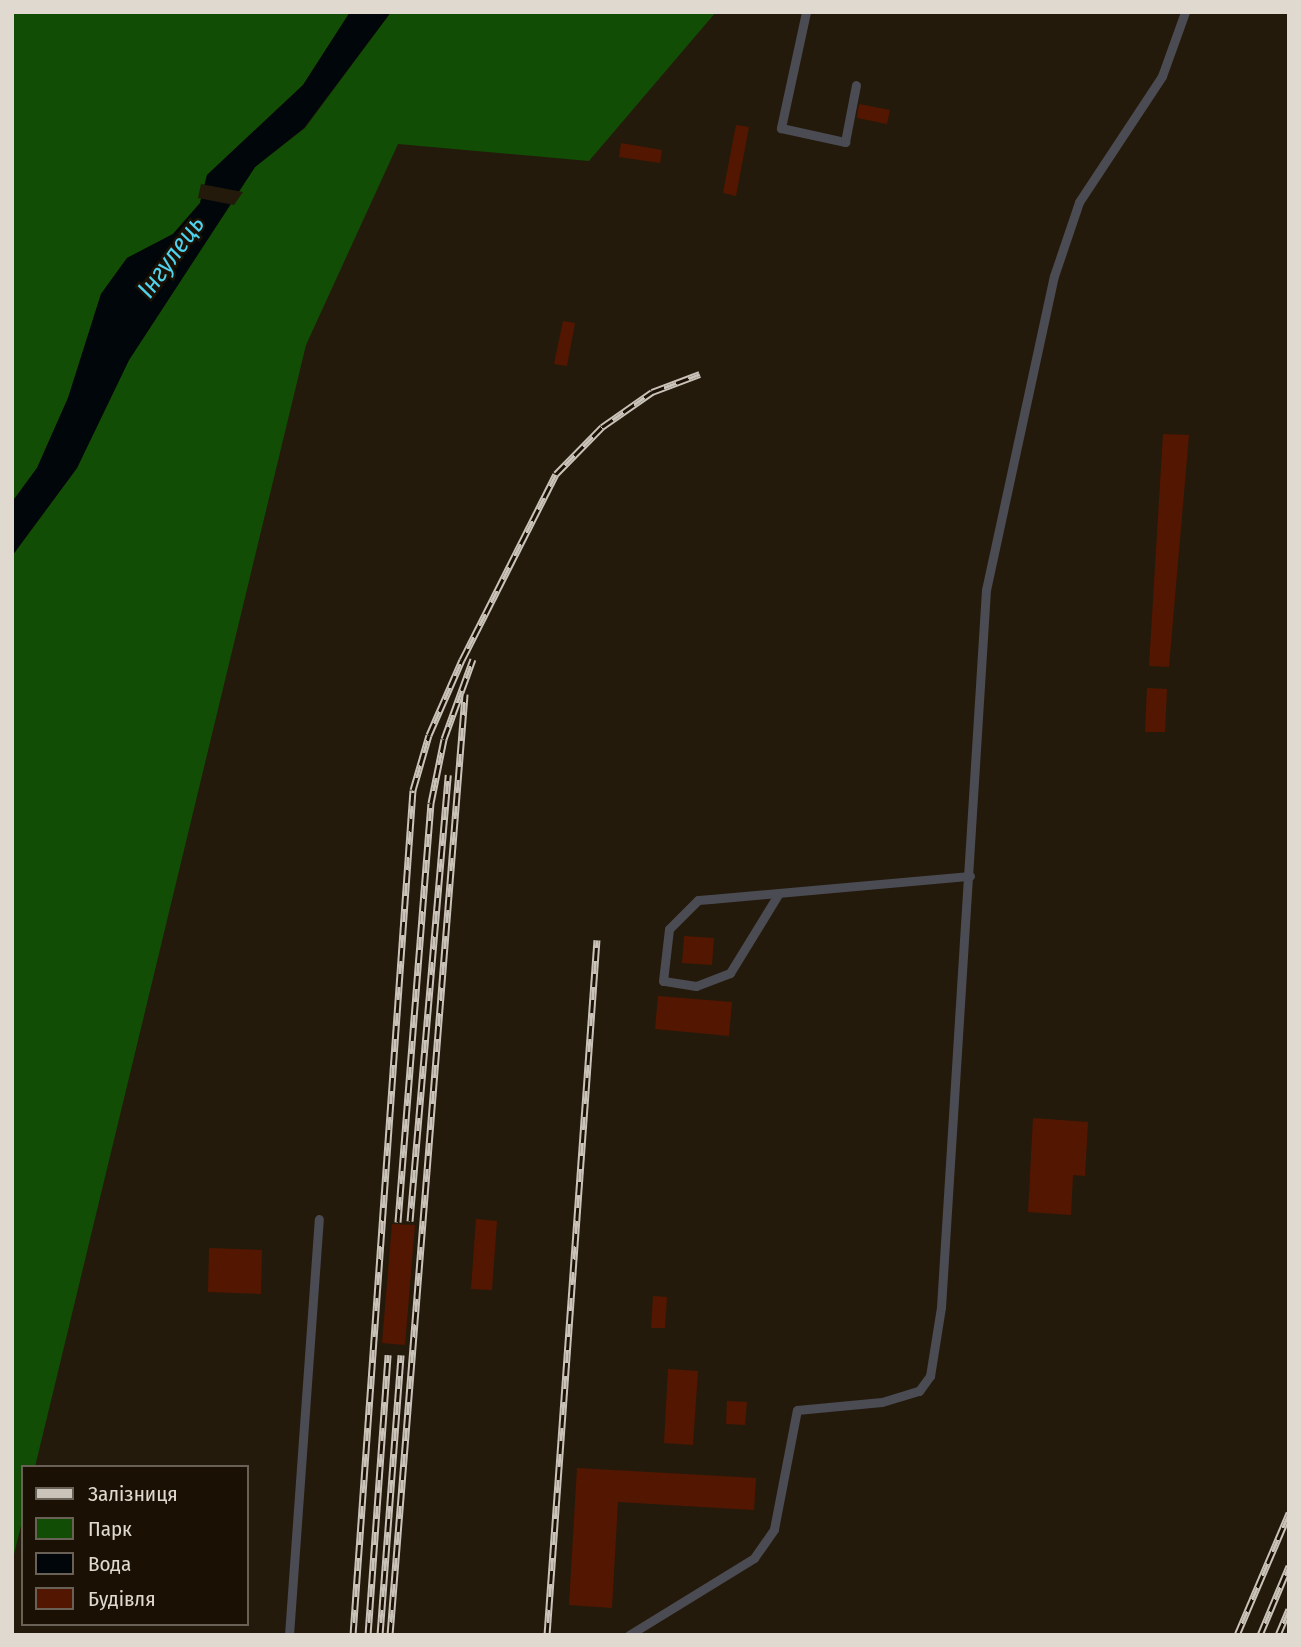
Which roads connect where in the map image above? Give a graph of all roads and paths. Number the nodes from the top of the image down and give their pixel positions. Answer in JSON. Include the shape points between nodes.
{"nodes":[{"id":1,"x":806,"y":12,"type":"edge"},
{"id":2,"x":1185,"y":12,"type":"edge"},
{"id":3,"x":856,"y":85,"type":"dead end"},
{"id":4,"x":970,"y":876,"type":"junction"},
{"id":5,"x":779,"y":893,"type":"junction"},
{"id":6,"x":319,"y":1219,"type":"dead end"},
{"id":7,"x":289,"y":1635,"type":"edge"},
{"id":8,"x":629,"y":1635,"type":"edge"}],
"edges":[{"from":1,"to":3,"type":"lane","via":[[781,128],[845,142]]},
{"from":2,"to":4,"type":"lane","via":[[1162,76],[1079,202],[1054,276],[986,590]]},
{"from":4,"to":5,"type":"lane"},
{"from":4,"to":8,"type":"lane","via":[[941,1307],[930,1376],[919,1391],[882,1402],[797,1410],[774,1529],[754,1559]]},
{"from":5,"to":5,"type":"lane","via":[[698,900],[685,907],[665,944],[663,981],[696,986],[730,973]]},
{"from":6,"to":7,"type":"lane"}]}
